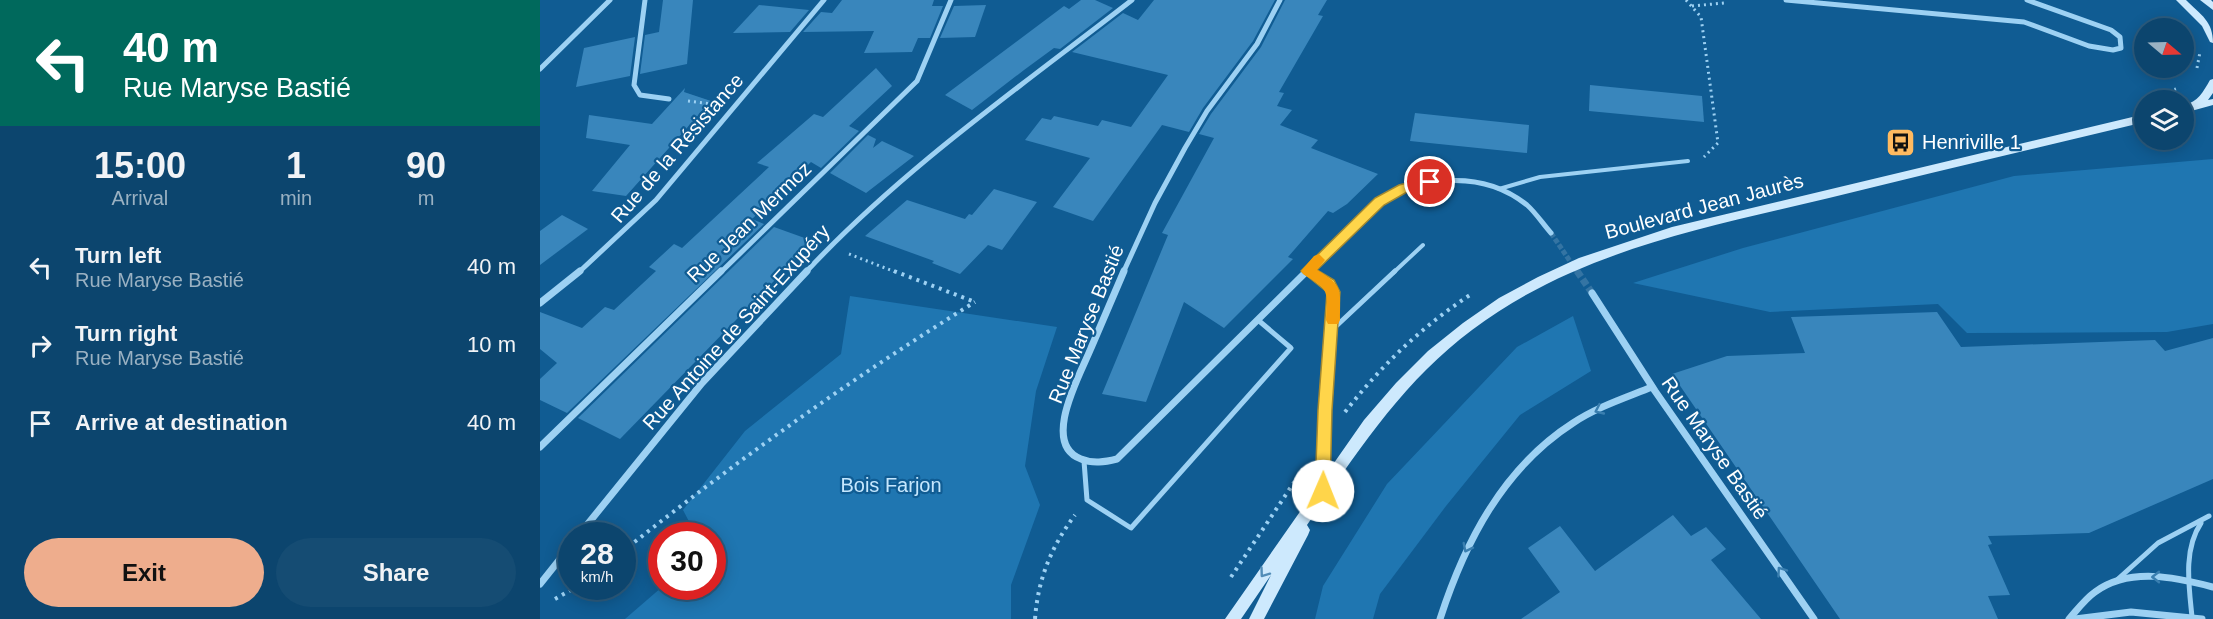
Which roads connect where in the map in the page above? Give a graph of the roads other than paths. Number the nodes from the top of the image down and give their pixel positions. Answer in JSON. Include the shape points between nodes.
{"nodes":[{"id":1,"x":610,"y":0,"type":"edge"},
{"id":2,"x":645,"y":0,"type":"edge"},
{"id":3,"x":824,"y":0,"type":"edge"},
{"id":4,"x":951,"y":0,"type":"edge"},
{"id":5,"x":1132,"y":0,"type":"edge"},
{"id":6,"x":1280,"y":0,"type":"edge"},
{"id":7,"x":1786,"y":0,"type":"edge"},
{"id":8,"x":2026,"y":0,"type":"edge"},
{"id":9,"x":2181,"y":0,"type":"edge"},
{"id":10,"x":2205,"y":0,"type":"edge"},
{"id":11,"x":2213,"y":7,"type":"edge"},
{"id":12,"x":2213,"y":40,"type":"edge"},
{"id":13,"x":540,"y":69,"type":"edge"},
{"id":14,"x":2213,"y":82,"type":"edge"},
{"id":15,"x":669,"y":99,"type":"road end"},
{"id":16,"x":2213,"y":102,"type":"edge"},
{"id":17,"x":2198,"y":105,"type":"junction"},
{"id":18,"x":2194,"y":106,"type":"edge"},
{"id":19,"x":2134,"y":121,"type":"edge"},
{"id":20,"x":1688,"y":161,"type":"road end"},
{"id":21,"x":1499,"y":189,"type":"junction"},
{"id":22,"x":1551,"y":233,"type":"tunnel mouth"},
{"id":23,"x":1423,"y":245,"type":"dead end"},
{"id":24,"x":1308,"y":271,"type":"junction"},
{"id":25,"x":1592,"y":293,"type":"tunnel mouth"},
{"id":26,"x":540,"y":303,"type":"edge"},
{"id":27,"x":1258,"y":320,"type":"junction"},
{"id":28,"x":1332,"y":330,"type":"junction"},
{"id":29,"x":1652,"y":387,"type":"junction"},
{"id":30,"x":540,"y":447,"type":"edge"},
{"id":31,"x":1084,"y":461,"type":"junction"},
{"id":32,"x":1323,"y":491,"type":"junction"},
{"id":33,"x":2211,"y":515,"type":"edge"},
{"id":34,"x":589,"y":522,"type":"edge"},
{"id":35,"x":558,"y":562,"type":"edge"},
{"id":36,"x":2116,"y":580,"type":"junction"},
{"id":37,"x":2190,"y":581,"type":"junction"},
{"id":38,"x":540,"y":584,"type":"edge"},
{"id":39,"x":2213,"y":587,"type":"edge"},
{"id":40,"x":2192,"y":617,"type":"junction"},
{"id":41,"x":1232,"y":619,"type":"edge"},
{"id":42,"x":1256,"y":619,"type":"edge"},
{"id":43,"x":1440,"y":619,"type":"edge"},
{"id":44,"x":1814,"y":619,"type":"edge"},
{"id":45,"x":2070,"y":619,"type":"edge"},
{"id":46,"x":2075,"y":619,"type":"edge"},
{"id":47,"x":2202,"y":619,"type":"edge"}],
"edges":[{"from":1,"to":13,"type":"street"},
{"from":2,"to":15,"type":"street","via":[[634,85],[640,94]]},
{"from":3,"to":26,"type":"street","name":"Rue de la Résistance","via":[[670,186],[583,269]]},
{"from":4,"to":30,"type":"street","name":"Rue Jean Mermoz","via":[[917,81]]},
{"from":5,"to":34,"type":"street","name":"Rue Antoine de Saint-Exupéry","via":[[935,153],[829,247],[710,374]]},
{"from":6,"to":31,"type":"street","name":"Rue Maryse Bastié","via":[[1242,68],[1200,122],[1164,187],[1081,372],[1066,412],[1063,436],[1065,447]]},
{"from":7,"to":8,"type":"street","via":[[2024,22],[2099,49],[2121,48],[2122,40],[2115,32]]},
{"from":9,"to":12,"type":"main road","via":[[2206,25]]},
{"from":10,"to":11,"type":"main road"},
{"from":14,"to":17,"type":"main road"},
{"from":16,"to":17,"type":"main road"},
{"from":17,"to":18,"type":"main road"},
{"from":19,"to":32,"type":"main road","name":"Boulevard Jean Jaurès","via":[[1672,231],[1564,270],[1482,315],[1424,361],[1369,424]]},
{"from":20,"to":21,"type":"lane","via":[[1540,177]]},
{"from":21,"to":22,"type":"street","via":[[1528,207]]},
{"from":21,"to":24,"type":"street","via":[[1444,180],[1393,193],[1368,211]]},
{"from":23,"to":28,"type":"lane"},
{"from":24,"to":27,"type":"street"},
{"from":24,"to":28,"type":"street","via":[[1329,284],[1334,292]]},
{"from":25,"to":29,"type":"street","name":"Rue Maryse Bastié"},
{"from":27,"to":31,"type":"street","via":[[1117,459],[1106,463]]},
{"from":27,"to":31,"type":"lane","via":[[1291,348],[1131,528],[1087,500]]},
{"from":28,"to":32,"type":"street"},
{"from":29,"to":43,"type":"street","one_way":true,"via":[[1574,422],[1525,461],[1474,535],[1458,566]]},
{"from":44,"to":29,"type":"street","name":"Rue Maryse Bastié","one_way":true},
{"from":32,"to":41,"type":"main road","name":"Boulevard Jean Jaurès","one_way":true},
{"from":32,"to":42,"type":"main road","name":"Boulevard Jean Jaurès"},
{"from":33,"to":36,"type":"lane","via":[[2158,543]]},
{"from":33,"to":37,"type":"lane","via":[[2198,525],[2192,538]]},
{"from":35,"to":38,"type":"street"},
{"from":37,"to":36,"type":"street","one_way":true,"via":[[2152,577]]},
{"from":36,"to":45,"type":"street","via":[[2088,596]]},
{"from":37,"to":39,"type":"street"},
{"from":37,"to":40,"type":"lane"},
{"from":40,"to":46,"type":"street","via":[[2130,612]]},
{"from":40,"to":47,"type":"street"}]}
